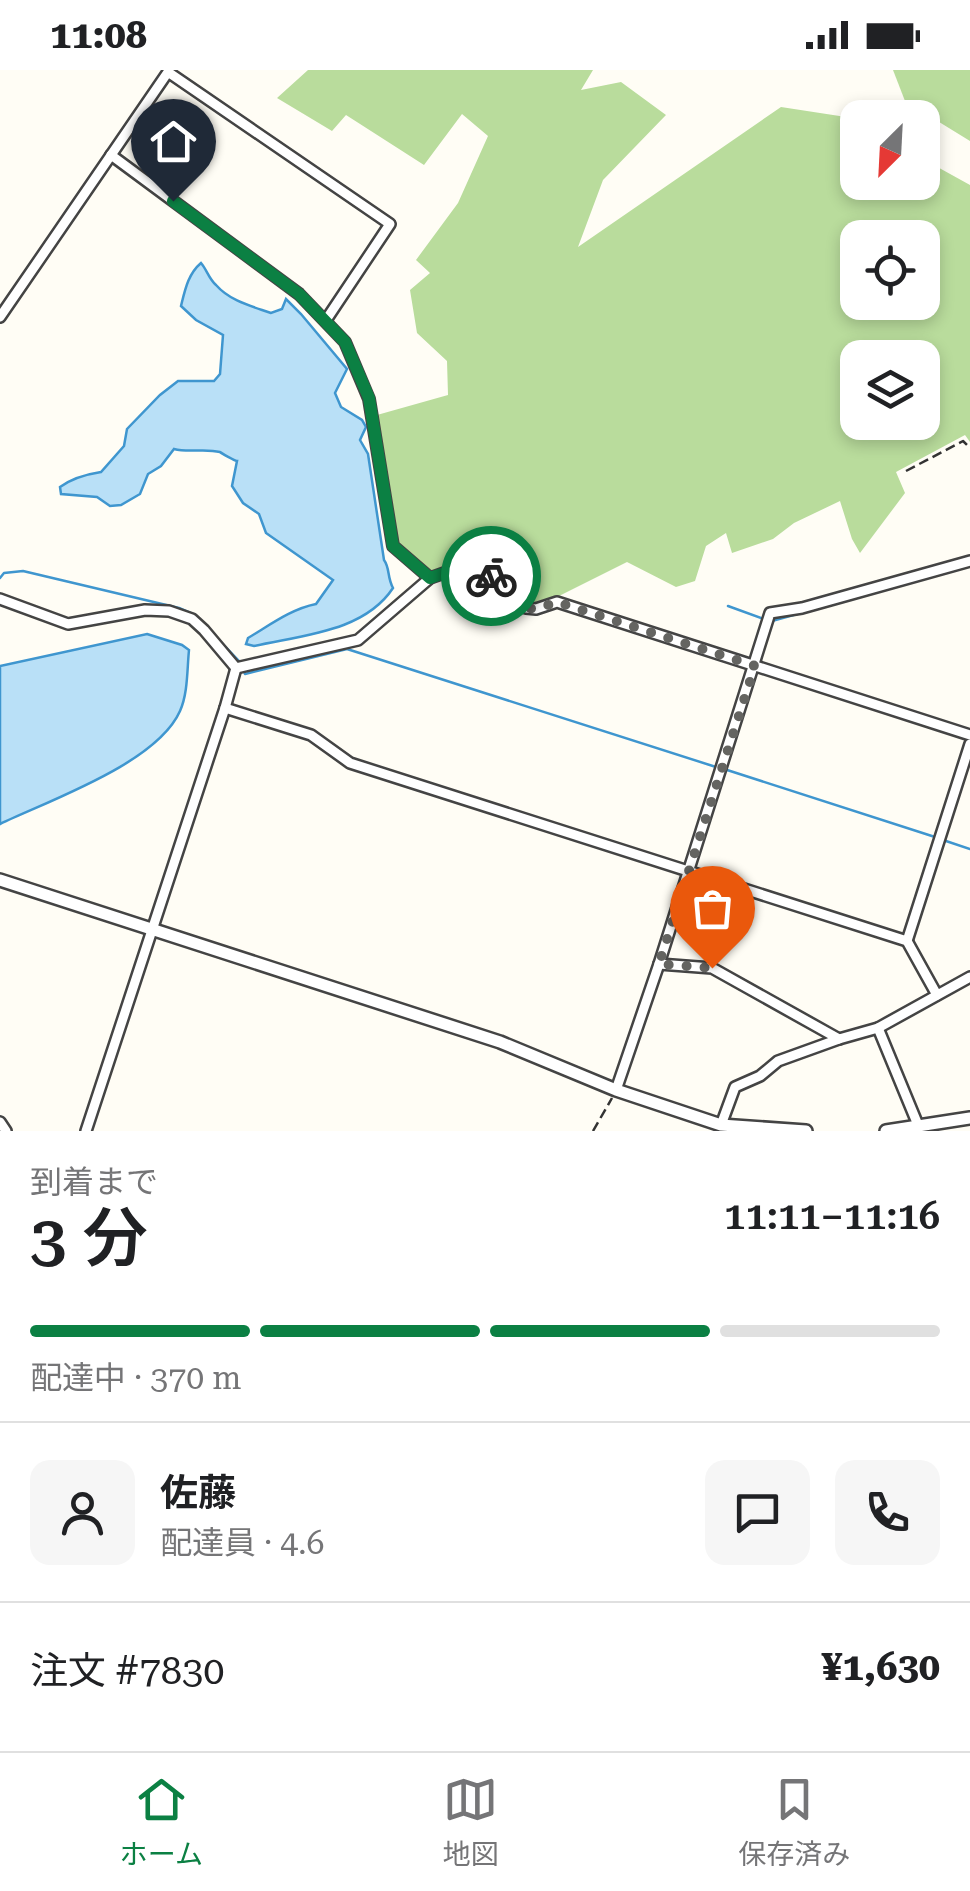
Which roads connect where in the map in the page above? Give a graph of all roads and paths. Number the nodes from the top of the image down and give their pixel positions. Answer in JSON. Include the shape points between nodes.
{"nodes":[{"id":1,"x":110,"y":155,"type":"junction"},
{"id":2,"x":0,"y":317,"type":"edge"},
{"id":3,"x":326,"y":320,"type":"junction"},
{"id":4,"x":970,"y":448,"type":"edge"},
{"id":5,"x":906,"y":471,"type":"dead end"},
{"id":6,"x":970,"y":561,"type":"edge"},
{"id":7,"x":430,"y":578,"type":"junction"},
{"id":8,"x":0,"y":599,"type":"edge"},
{"id":9,"x":755,"y":666,"type":"junction"},
{"id":10,"x":236,"y":668,"type":"junction"},
{"id":11,"x":225,"y":708,"type":"junction"},
{"id":12,"x":970,"y":735,"type":"edge"},
{"id":13,"x":970,"y":744,"type":"edge"},
{"id":14,"x":688,"y":871,"type":"junction"},
{"id":15,"x":0,"y":880,"type":"edge"},
{"id":16,"x":152,"y":929,"type":"junction"},
{"id":17,"x":907,"y":941,"type":"junction"},
{"id":18,"x":659,"y":964,"type":"junction"},
{"id":19,"x":970,"y":977,"type":"edge"},
{"id":20,"x":937,"y":995,"type":"junction"},
{"id":21,"x":878,"y":1028,"type":"junction"},
{"id":22,"x":839,"y":1039,"type":"junction"},
{"id":23,"x":616,"y":1090,"type":"junction"},
{"id":24,"x":970,"y":1118,"type":"edge"},
{"id":25,"x":0,"y":1122,"type":"edge"},
{"id":26,"x":720,"y":1125,"type":"junction"},
{"id":27,"x":918,"y":1125,"type":"junction"},
{"id":28,"x":6,"y":1131,"type":"edge"},
{"id":29,"x":86,"y":1131,"type":"edge"},
{"id":30,"x":593,"y":1131,"type":"edge"},
{"id":31,"x":806,"y":1131,"type":"edge"},
{"id":32,"x":886,"y":1131,"type":"edge"}],
"edges":[{"from":1,"to":2,"type":"street"},
{"from":1,"to":3,"type":"street"},
{"from":1,"to":3,"type":"street","via":[[168,72],[390,224]]},
{"from":3,"to":7,"type":"street","via":[[345,342],[369,398],[393,546]]},
{"from":4,"to":5,"type":"path","via":[[963,441]]},
{"from":6,"to":9,"type":"street","via":[[770,612]]},
{"from":7,"to":9,"type":"street","via":[[468,567],[506,582],[526,608],[557,602]]},
{"from":7,"to":10,"type":"street","via":[[358,640]]},
{"from":8,"to":10,"type":"street","via":[[68,624],[169,611],[192,619]]},
{"from":9,"to":12,"type":"street"},
{"from":9,"to":14,"type":"street"},
{"from":10,"to":11,"type":"street"},
{"from":11,"to":14,"type":"street","via":[[311,734],[350,763]]},
{"from":11,"to":16,"type":"street"},
{"from":13,"to":17,"type":"street"},
{"from":14,"to":17,"type":"street"},
{"from":14,"to":18,"type":"street"},
{"from":15,"to":16,"type":"street"},
{"from":16,"to":23,"type":"street","via":[[500,1042]]},
{"from":16,"to":29,"type":"street"},
{"from":17,"to":20,"type":"street"},
{"from":18,"to":22,"type":"street","via":[[712,968]]},
{"from":18,"to":23,"type":"street"},
{"from":19,"to":20,"type":"street"},
{"from":20,"to":21,"type":"street"},
{"from":21,"to":22,"type":"street"},
{"from":21,"to":27,"type":"street"},
{"from":22,"to":26,"type":"street","via":[[778,1061],[735,1086]]},
{"from":23,"to":26,"type":"street"},
{"from":23,"to":30,"type":"path"},
{"from":24,"to":27,"type":"street"},
{"from":25,"to":28,"type":"street"},
{"from":26,"to":31,"type":"street"},
{"from":27,"to":32,"type":"street"}]}
